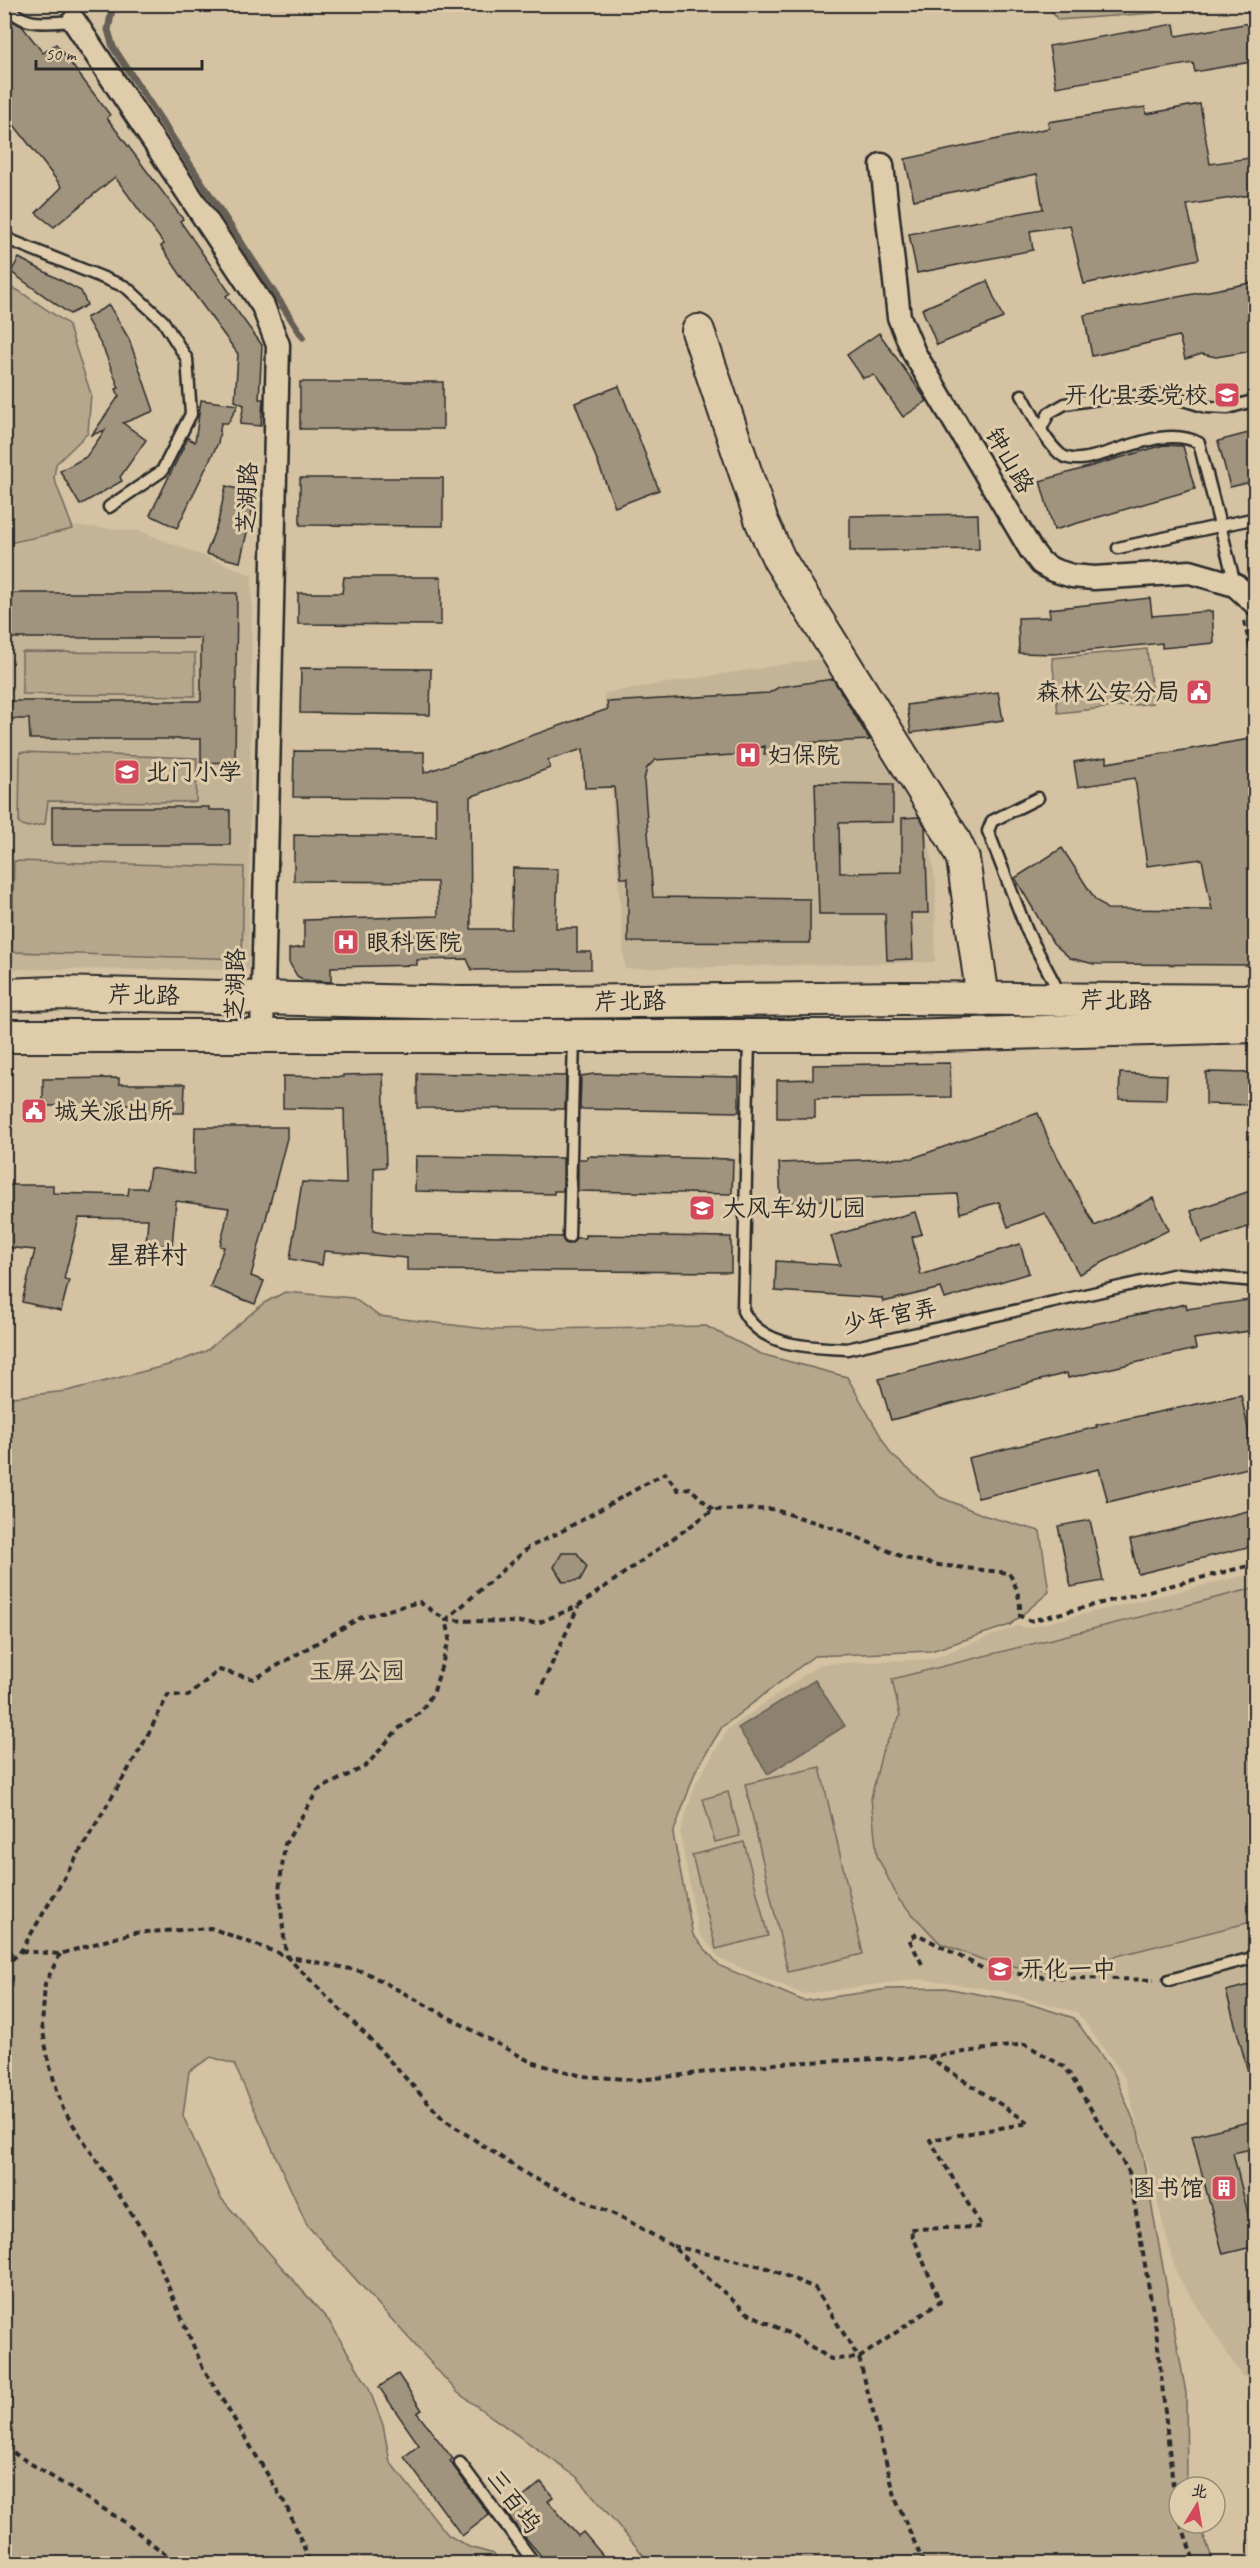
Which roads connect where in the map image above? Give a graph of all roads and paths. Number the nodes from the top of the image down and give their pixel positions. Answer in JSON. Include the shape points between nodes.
{"nodes":[{"id":1,"x":7,"y":4,"type":"edge"},
{"id":2,"x":74,"y":21,"type":"joint"},
{"id":3,"x":882,"y":165,"type":"dead end"},
{"id":4,"x":4,"y":235,"type":"edge"},
{"id":5,"x":698,"y":331,"type":"dead end"},
{"id":6,"x":1022,"y":395,"type":"dead end"},
{"id":7,"x":1256,"y":400,"type":"edge"},
{"id":8,"x":1041,"y":429,"type":"junction"},
{"id":9,"x":109,"y":507,"type":"dead end"},
{"id":10,"x":1256,"y":518,"type":"edge"},
{"id":11,"x":1221,"y":526,"type":"junction"},
{"id":12,"x":1118,"y":548,"type":"dead end"},
{"id":13,"x":1235,"y":585,"type":"junction"},
{"id":14,"x":1256,"y":604,"type":"edge"},
{"id":15,"x":1256,"y":670,"type":"edge"},
{"id":16,"x":1038,"y":798,"type":"dead end"},
{"id":17,"x":4,"y":995,"type":"edge"},
{"id":18,"x":261,"y":998,"type":"junction"},
{"id":19,"x":904,"y":998,"type":"junction"},
{"id":20,"x":983,"y":999,"type":"junction"},
{"id":21,"x":1062,"y":999,"type":"junction"},
{"id":22,"x":1256,"y":1001,"type":"edge"},
{"id":23,"x":1256,"y":1026,"type":"edge"},
{"id":24,"x":4,"y":1036,"type":"edge"},
{"id":25,"x":262,"y":1036,"type":"junction"},
{"id":26,"x":749,"y":1036,"type":"junction"},
{"id":27,"x":906,"y":1036,"type":"junction"},
{"id":28,"x":574,"y":1037,"type":"junction"},
{"id":29,"x":569,"y":1237,"type":"dead end"},
{"id":30,"x":1256,"y":1281,"type":"edge"},
{"id":31,"x":712,"y":1510,"type":"junction"},
{"id":32,"x":1256,"y":1564,"type":"edge"},
{"id":33,"x":578,"y":1606,"type":"junction"},
{"id":34,"x":446,"y":1620,"type":"junction"},
{"id":35,"x":538,"y":1694,"type":"dead end"},
{"id":36,"x":21,"y":1951,"type":"junction"},
{"id":37,"x":60,"y":1954,"type":"junction"},
{"id":38,"x":286,"y":1956,"type":"junction"},
{"id":39,"x":1256,"y":1957,"type":"edge"},
{"id":40,"x":922,"y":1964,"type":"dead end"},
{"id":41,"x":4,"y":1967,"type":"edge"},
{"id":42,"x":1170,"y":1980,"type":"joint"},
{"id":43,"x":927,"y":2057,"type":"junction"},
{"id":44,"x":672,"y":2246,"type":"junction"},
{"id":45,"x":860,"y":2358,"type":"junction"},
{"id":46,"x":4,"y":2447,"type":"edge"},
{"id":47,"x":460,"y":2463,"type":"dead end"},
{"id":48,"x":1172,"y":2475,"type":"edge"},
{"id":49,"x":1185,"y":2535,"type":"edge"},
{"id":50,"x":178,"y":2564,"type":"edge"},
{"id":51,"x":311,"y":2564,"type":"edge"},
{"id":52,"x":535,"y":2564,"type":"edge"},
{"id":53,"x":924,"y":2564,"type":"edge"},
{"id":54,"x":1195,"y":2564,"type":"edge"}],
"edges":[{"from":1,"to":2,"type":"lane","via":[[22,20]]},
{"from":2,"to":18,"type":"street","name":"芝湖路","via":[[263,306],[279,345]]},
{"from":3,"to":13,"type":"street","name":"钟山路","via":[[899,317],[914,353],[1041,563],[1072,576],[1190,572]]},
{"from":4,"to":9,"type":"lane","via":[[126,287],[163,321],[187,359],[191,414],[162,471]]},
{"from":5,"to":20,"type":"main road","via":[[762,522],[779,559],[963,859]]},
{"from":6,"to":8,"type":"lane"},
{"from":7,"to":8,"type":"lane","via":[[1228,408],[1206,407],[1167,395],[1111,397],[1065,404],[1049,413]]},
{"from":8,"to":11,"type":"lane","via":[[1062,456],[1074,459],[1100,455],[1144,439],[1177,435],[1199,443]]},
{"from":10,"to":11,"type":"lane"},
{"from":11,"to":12,"type":"lane"},
{"from":11,"to":13,"type":"lane"},
{"from":13,"to":14,"type":"street","name":"钟山路"},
{"from":13,"to":15,"type":"path"},
{"from":16,"to":21,"type":"lane","via":[[992,821],[988,831],[1027,931]]},
{"from":17,"to":18,"type":"main road","name":"芹北路"},
{"from":18,"to":19,"type":"main road","name":"芹北路","via":[[464,1003]]},
{"from":18,"to":25,"type":"street","name":"芝湖路"},
{"from":19,"to":20,"type":"main road","name":"芹北路"},
{"from":19,"to":27,"type":"main road"},
{"from":20,"to":21,"type":"main road","name":"芹北路"},
{"from":21,"to":22,"type":"main road","name":"芹北路"},
{"from":23,"to":27,"type":"main road","name":"芹北路"},
{"from":24,"to":25,"type":"main road","name":"芹北路"},
{"from":25,"to":28,"type":"main road","name":"芹北路"},
{"from":26,"to":27,"type":"main road","name":"芹北路"},
{"from":26,"to":28,"type":"main road","name":"芹北路"},
{"from":26,"to":30,"type":"lane","name":"少年宫弄","via":[[743,1311],[758,1332],[798,1347],[847,1349],[1177,1274]]},
{"from":28,"to":29,"type":"lane"},
{"from":31,"to":32,"type":"path","via":[[772,1509],[840,1530],[904,1558],[1009,1573],[1020,1603],[1020,1616],[1030,1621]]},
{"from":31,"to":33,"type":"path"},
{"from":31,"to":34,"type":"path","via":[[690,1488],[678,1490],[665,1473],[528,1548]]},
{"from":33,"to":34,"type":"path","via":[[538,1623]]},
{"from":33,"to":35,"type":"path"},
{"from":34,"to":36,"type":"path","via":[[419,1602],[362,1617],[254,1679],[219,1670],[188,1696],[168,1695]]},
{"from":34,"to":38,"type":"path","via":[[450,1637],[434,1691],[421,1712],[398,1729],[366,1766],[318,1790],[285,1844],[279,1890]]},
{"from":36,"to":37,"type":"path"},
{"from":36,"to":41,"type":"path"},
{"from":37,"to":38,"type":"path","via":[[132,1932],[211,1928]]},
{"from":37,"to":51,"type":"path","via":[[45,1984],[42,2026],[63,2109],[148,2239],[202,2366],[286,2505]]},
{"from":38,"to":43,"type":"path","via":[[365,1972],[531,2062],[582,2076],[639,2080],[783,2062]]},
{"from":38,"to":44,"type":"path","via":[[443,2119],[531,2176],[625,2219]]},
{"from":39,"to":42,"type":"lane"},
{"from":40,"to":42,"type":"path","via":[[909,1939],[917,1934],[987,1970],[1043,1977]]},
{"from":43,"to":45,"type":"path","via":[[1029,2123],[930,2140],[982,2227],[910,2229],[940,2302]]},
{"from":43,"to":48,"type":"path","via":[[1025,2044],[1066,2068],[1130,2172],[1156,2329]]},
{"from":44,"to":45,"type":"path","via":[[746,2312],[831,2359]]},
{"from":44,"to":45,"type":"path","via":[[765,2266],[815,2288]]},
{"from":45,"to":53,"type":"path","via":[[896,2500]]},
{"from":46,"to":50,"type":"path","via":[[123,2521]]},
{"from":47,"to":52,"type":"lane","name":"三百坞"},
{"from":49,"to":54,"type":"path"}]}
